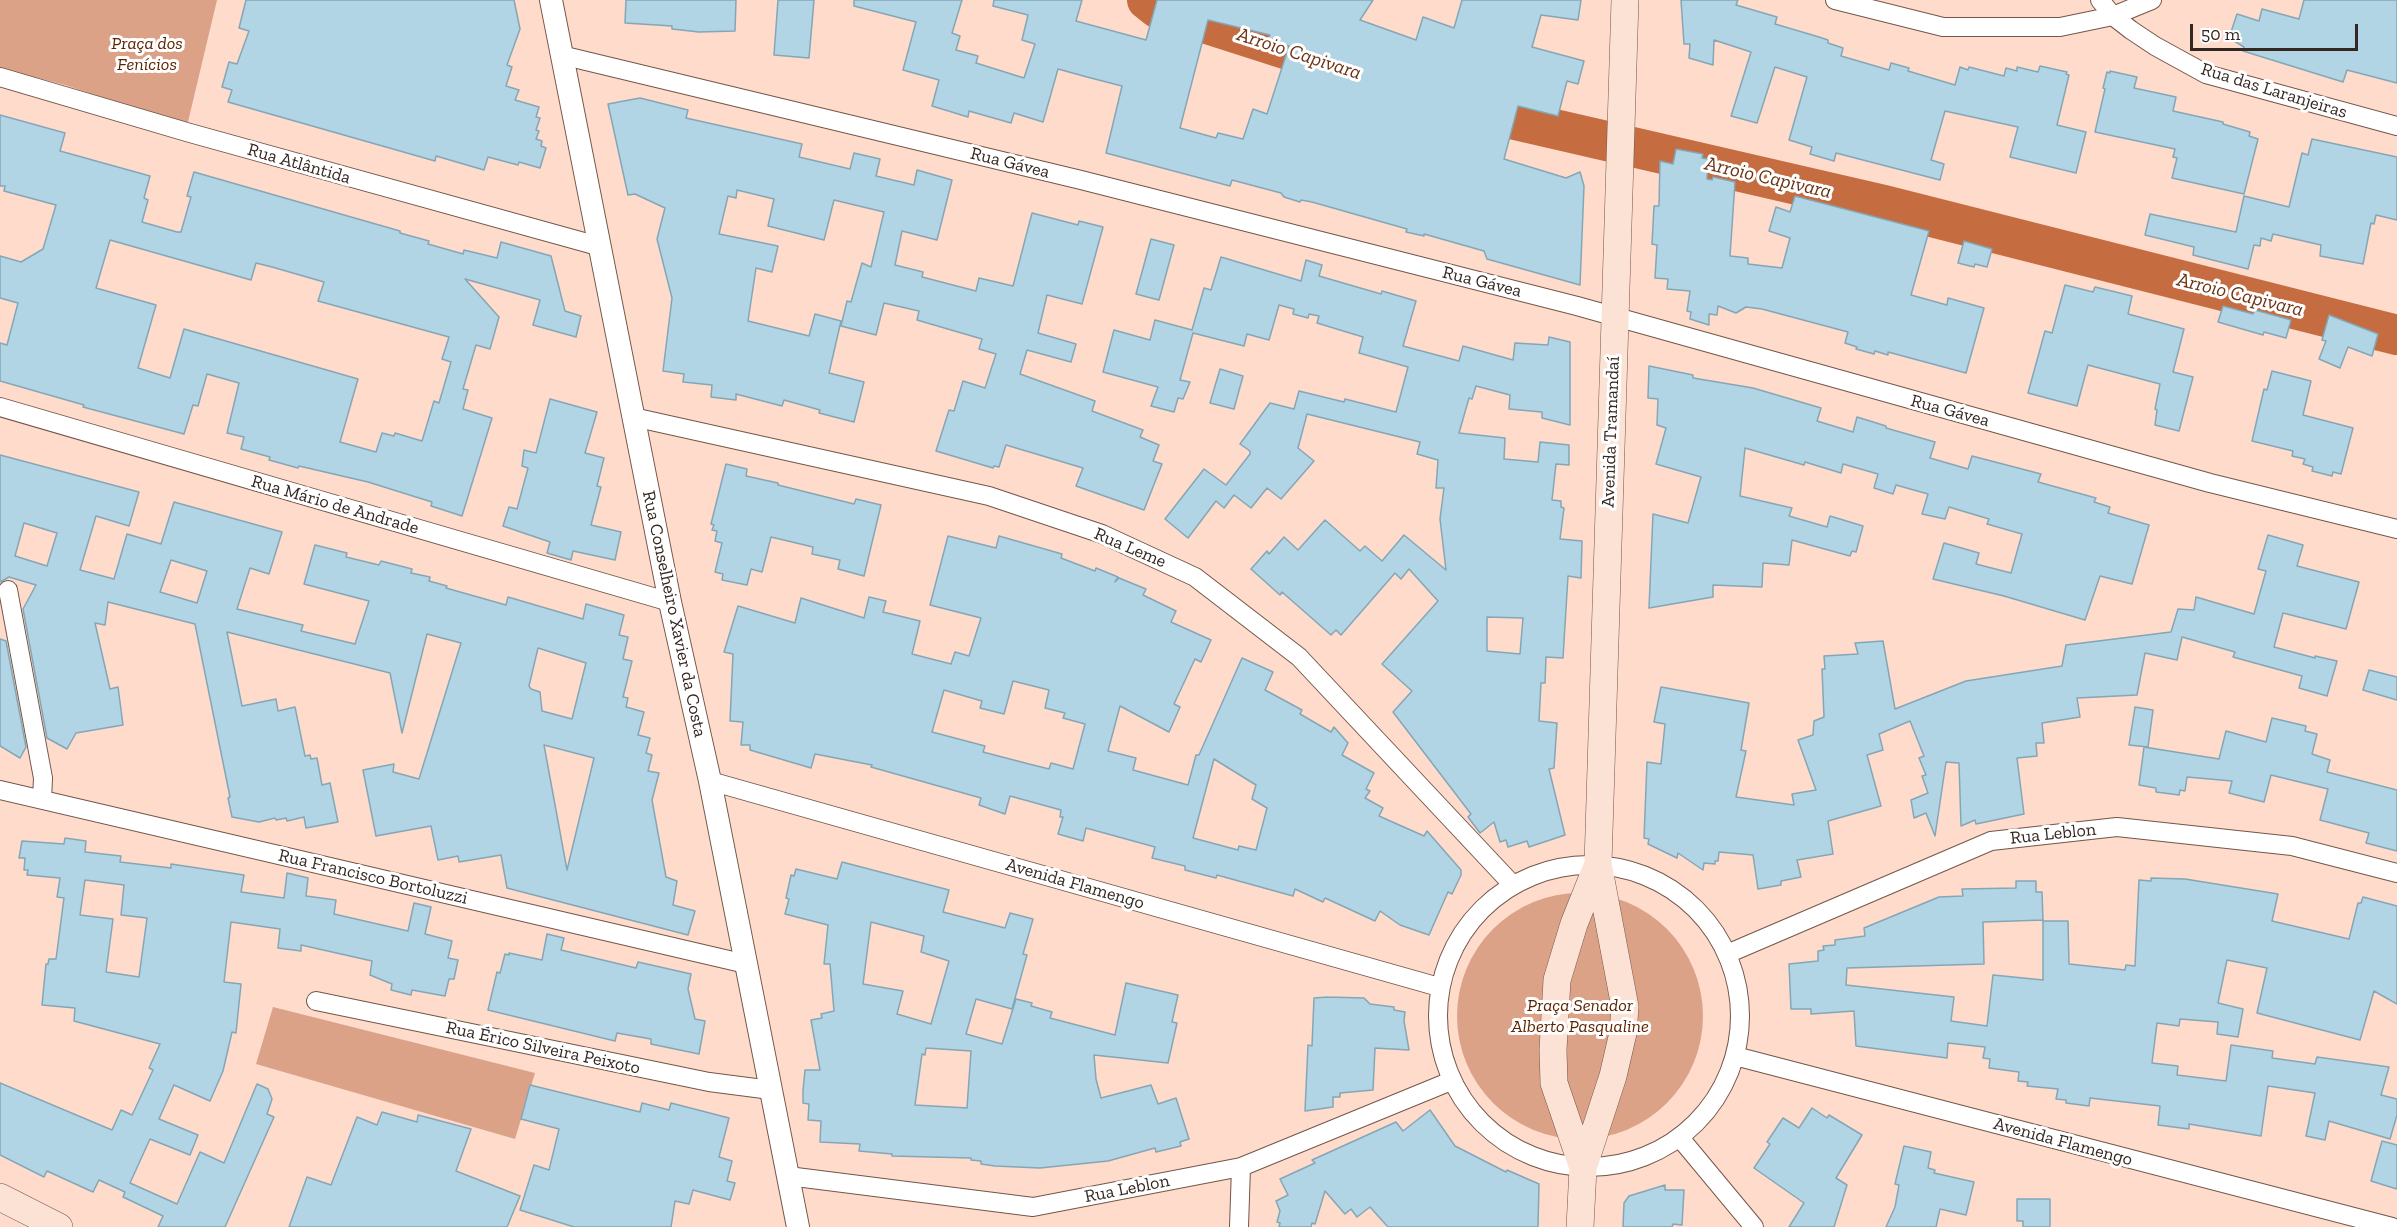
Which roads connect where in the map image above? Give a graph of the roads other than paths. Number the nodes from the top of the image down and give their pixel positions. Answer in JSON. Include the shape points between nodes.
{"nodes":[{"id":1,"x":551,"y":0,"type":"edge"},
{"id":2,"x":1625,"y":0,"type":"edge"},
{"id":3,"x":1835,"y":0,"type":"edge"},
{"id":4,"x":2100,"y":0,"type":"edge"},
{"id":5,"x":2152,"y":0,"type":"edge"},
{"id":6,"x":2113,"y":16,"type":"junction"},
{"id":7,"x":561,"y":55,"type":"junction"},
{"id":8,"x":0,"y":77,"type":"edge"},
{"id":9,"x":2397,"y":126,"type":"edge"},
{"id":10,"x":598,"y":246,"type":"junction"},
{"id":11,"x":1615,"y":317,"type":"junction"},
{"id":12,"x":0,"y":407,"type":"edge"},
{"id":13,"x":633,"y":417,"type":"junction"},
{"id":14,"x":2397,"y":529,"type":"edge"},
{"id":15,"x":8,"y":590,"type":"dead end"},
{"id":16,"x":669,"y":602,"type":"junction"},
{"id":17,"x":710,"y":781,"type":"junction"},
{"id":18,"x":0,"y":790,"type":"edge"},
{"id":19,"x":42,"y":800,"type":"junction"},
{"id":20,"x":1598,"y":864,"type":"junction"},
{"id":21,"x":2397,"y":873,"type":"edge"},
{"id":22,"x":1512,"y":884,"type":"junction"},
{"id":23,"x":1574,"y":924,"type":"junction"},
{"id":24,"x":1612,"y":933,"type":"junction"},
{"id":25,"x":1727,"y":954,"type":"junction"},
{"id":26,"x":746,"y":964,"type":"junction"},
{"id":27,"x":1439,"y":987,"type":"junction"},
{"id":28,"x":316,"y":1001,"type":"dead end"},
{"id":29,"x":1735,"y":1056,"type":"junction"},
{"id":30,"x":1451,"y":1081,"type":"junction"},
{"id":31,"x":771,"y":1090,"type":"junction"},
{"id":32,"x":1558,"y":1099,"type":"junction"},
{"id":33,"x":1605,"y":1101,"type":"junction"},
{"id":34,"x":1680,"y":1138,"type":"junction"},
{"id":35,"x":1241,"y":1167,"type":"junction"},
{"id":36,"x":1582,"y":1168,"type":"junction"},
{"id":37,"x":788,"y":1176,"type":"junction"},
{"id":38,"x":0,"y":1197,"type":"edge"},
{"id":39,"x":59,"y":1227,"type":"edge"},
{"id":40,"x":798,"y":1227,"type":"edge"},
{"id":41,"x":1239,"y":1227,"type":"edge"},
{"id":42,"x":1580,"y":1227,"type":"edge"},
{"id":43,"x":1754,"y":1227,"type":"edge"},
{"id":44,"x":2392,"y":1227,"type":"edge"}],
"edges":[{"from":1,"to":7,"type":"street","name":"Rua Conselheiro Xavier da Costa"},
{"from":2,"to":11,"type":"main road","name":"Avenida Tramandaí"},
{"from":3,"to":6,"type":"street","via":[[1943,27],[2060,27]]},
{"from":4,"to":6,"type":"street","name":"Rua das Laranjeiras"},
{"from":5,"to":6,"type":"street"},
{"from":6,"to":9,"type":"street","name":"Rua das Laranjeiras","via":[[2155,46],[2206,74]]},
{"from":7,"to":10,"type":"street","name":"Rua Conselheiro Xavier da Costa"},
{"from":7,"to":11,"type":"street","name":"Rua Gávea","via":[[1081,180]]},
{"from":8,"to":10,"type":"street","name":"Rua Atlântida"},
{"from":10,"to":13,"type":"street","name":"Rua Conselheiro Xavier da Costa"},
{"from":11,"to":14,"type":"street","name":"Rua Gávea","via":[[2210,483]]},
{"from":11,"to":20,"type":"main road","name":"Avenida Tramandaí"},
{"from":12,"to":16,"type":"street","name":"Rua Mário de Andrade"},
{"from":13,"to":16,"type":"street","name":"Rua Conselheiro Xavier da Costa"},
{"from":13,"to":22,"type":"street","name":"Rua Leme","via":[[989,496],[1102,534],[1195,577],[1299,657]]},
{"from":15,"to":19,"type":"street","via":[[43,778]]},
{"from":16,"to":17,"type":"street","name":"Rua Conselheiro Xavier da Costa"},
{"from":17,"to":26,"type":"street","name":"Rua Conselheiro Xavier da Costa"},
{"from":17,"to":27,"type":"street","name":"Avenida Flamengo"},
{"from":18,"to":19,"type":"street","name":"Rua Francisco Bortoluzzi"},
{"from":19,"to":26,"type":"street","name":"Rua Francisco Bortoluzzi"},
{"from":20,"to":22,"type":"street","via":[[1554,867]]},
{"from":20,"to":23,"type":"main road","name":"Avenida Tramandaí"},
{"from":20,"to":24,"type":"main road","name":"Avenida Tramandaí"},
{"from":20,"to":25,"type":"street","via":[[1639,872],[1675,891],[1705,919]]},
{"from":21,"to":25,"type":"street","name":"Rua Leblon","via":[[2292,846],[2117,826],[1991,841]]},
{"from":22,"to":27,"type":"street","via":[[1477,912],[1453,946]]},
{"from":23,"to":24,"type":"main road","via":[[1593,915]]},
{"from":23,"to":32,"type":"main road","name":"Avenida Tramandaí","via":[[1557,980],[1553,1050]]},
{"from":24,"to":33,"type":"main road","name":"Avenida Tramandaí","via":[[1625,1007],[1623,1033]]},
{"from":25,"to":29,"type":"street","via":[[1740,1009]]},
{"from":26,"to":31,"type":"street","name":"Rua Conselheiro Xavier da Costa"},
{"from":27,"to":30,"type":"street","via":[[1438,1035]]},
{"from":28,"to":31,"type":"street","name":"Rua Érico Silveira Peixoto","via":[[698,1080]]},
{"from":29,"to":34,"type":"street","via":[[1714,1102]]},
{"from":29,"to":44,"type":"street","name":"Avenida Flamengo"},
{"from":30,"to":35,"type":"street","name":"Rua Leblon"},
{"from":30,"to":36,"type":"street","via":[[1477,1119],[1525,1154]]},
{"from":31,"to":37,"type":"street","name":"Rua Conselheiro Xavier da Costa"},
{"from":32,"to":33,"type":"main road","via":[[1570,1109],[1582,1112]]},
{"from":32,"to":36,"type":"main road","name":"Avenida Tramandaí"},
{"from":33,"to":36,"type":"main road","name":"Avenida Tramandaí"},
{"from":34,"to":36,"type":"street","via":[[1634,1162]]},
{"from":34,"to":43,"type":"street"},
{"from":35,"to":37,"type":"street","name":"Rua Leblon","via":[[1033,1207]]},
{"from":35,"to":41,"type":"street"},
{"from":36,"to":42,"type":"main road","name":"Avenida Tramandaí"},
{"from":37,"to":40,"type":"street","name":"Rua Conselheiro Xavier da Costa"},
{"from":38,"to":39,"type":"main road"}]}
